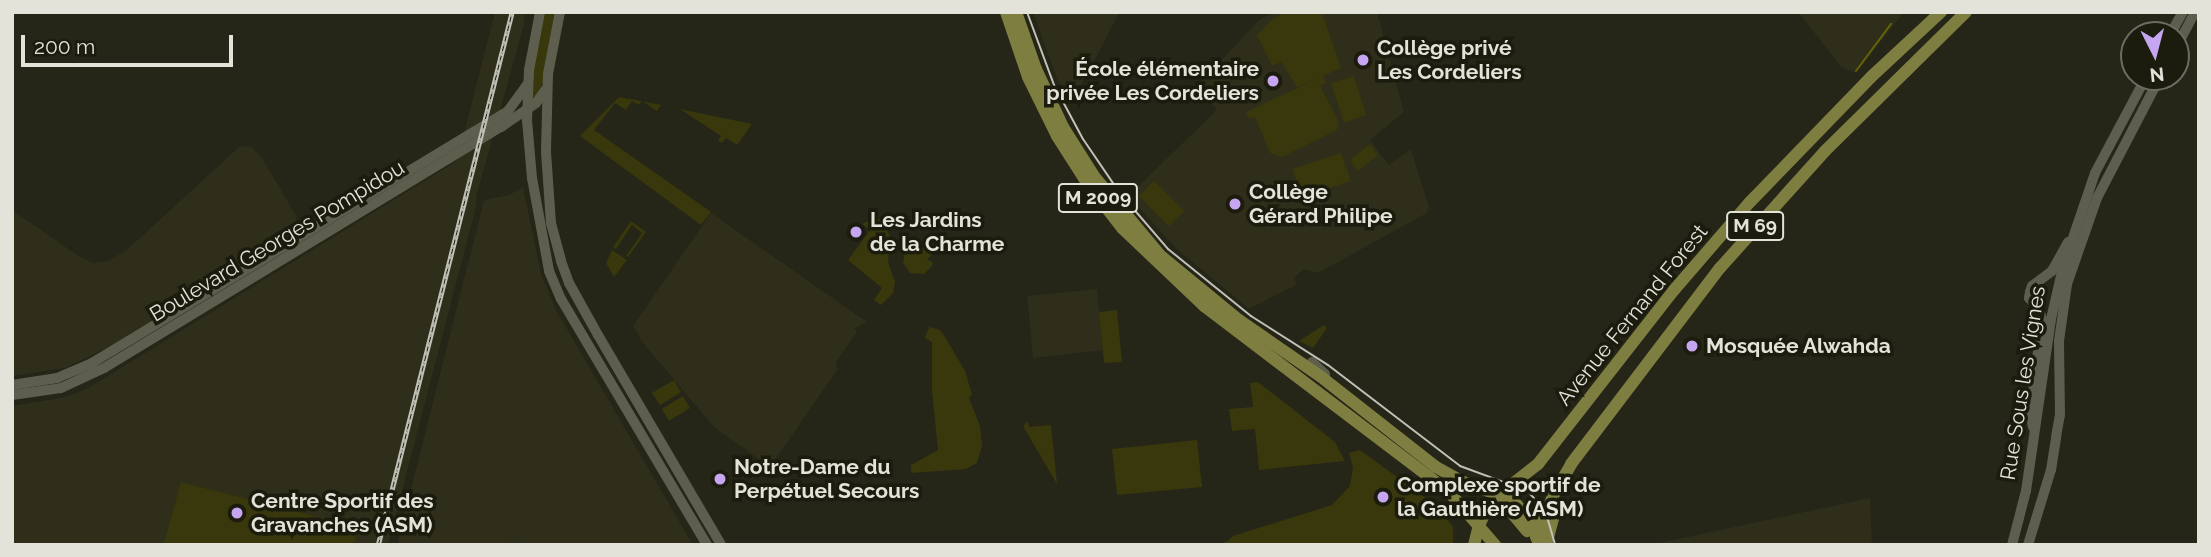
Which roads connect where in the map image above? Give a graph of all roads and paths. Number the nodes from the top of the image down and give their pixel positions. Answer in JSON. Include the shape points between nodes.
{"nodes":[{"id":1,"x":540,"y":12,"type":"edge"},
{"id":2,"x":560,"y":12,"type":"edge"},
{"id":3,"x":1006,"y":12,"type":"edge"},
{"id":4,"x":1016,"y":12,"type":"edge"},
{"id":5,"x":1941,"y":12,"type":"edge"},
{"id":6,"x":1966,"y":12,"type":"edge"},
{"id":7,"x":528,"y":83,"type":"junction"},
{"id":8,"x":546,"y":89,"type":"junction"},
{"id":9,"x":2139,"y":91,"type":"edge"},
{"id":10,"x":2153,"y":91,"type":"edge"},
{"id":11,"x":527,"y":110,"type":"junction"},
{"id":12,"x":508,"y":111,"type":"junction"},
{"id":13,"x":546,"y":123,"type":"junction"},
{"id":14,"x":500,"y":127,"type":"junction"},
{"id":15,"x":528,"y":138,"type":"junction"},
{"id":16,"x":2073,"y":237,"type":"junction"},
{"id":17,"x":1260,"y":347,"type":"junction"},
{"id":18,"x":1309,"y":364,"type":"junction"},
{"id":19,"x":1299,"y":380,"type":"junction"},
{"id":20,"x":12,"y":385,"type":"edge"},
{"id":21,"x":12,"y":395,"type":"edge"},
{"id":22,"x":2035,"y":430,"type":"junction"},
{"id":23,"x":1443,"y":487,"type":"junction"},
{"id":24,"x":1501,"y":493,"type":"junction"},
{"id":25,"x":1457,"y":500,"type":"junction"},
{"id":26,"x":1483,"y":517,"type":"junction"},
{"id":27,"x":1537,"y":543,"type":"edge"},
{"id":28,"x":707,"y":545,"type":"edge"},
{"id":29,"x":721,"y":545,"type":"edge"},
{"id":30,"x":1474,"y":545,"type":"edge"},
{"id":31,"x":1495,"y":545,"type":"edge"},
{"id":32,"x":1505,"y":545,"type":"edge"},
{"id":33,"x":2011,"y":545,"type":"edge"},
{"id":34,"x":2028,"y":545,"type":"edge"}],
"edges":[{"from":1,"to":7,"type":"main road"},
{"from":2,"to":8,"type":"main road"},
{"from":3,"to":17,"type":"main road","number":"M 2009","via":[[1038,99],[1087,183],[1123,229],[1180,285]]},
{"from":4,"to":18,"type":"main road","number":"M 2009","via":[[1063,127],[1122,211],[1185,277],[1239,320]]},
{"from":5,"to":24,"type":"main road","name":"Avenue Fernand Forest","number":"M 69","via":[[1750,202],[1674,289],[1538,464]]},
{"from":6,"to":27,"type":"main road","name":"Avenue Fernand Forest","number":"M 69","via":[[1873,101],[1758,223],[1689,307],[1572,464]]},
{"from":7,"to":11,"type":"main road"},
{"from":7,"to":12,"type":"main road","name":"Boulevard Georges Pompidou"},
{"from":8,"to":11,"type":"main road","name":"Boulevard Georges Pompidou"},
{"from":8,"to":13,"type":"main road"},
{"from":9,"to":16,"type":"street","name":"Rue Sous les Vignes","via":[[2095,173]]},
{"from":10,"to":34,"type":"street","name":"Rue Sous les Vignes","via":[[2097,198],[2067,284],[2059,341],[2060,415],[2051,470]]},
{"from":11,"to":12,"type":"main road"},
{"from":11,"to":13,"type":"main road"},
{"from":11,"to":14,"type":"main road","name":"Boulevard Georges Pompidou"},
{"from":11,"to":15,"type":"main road"},
{"from":12,"to":20,"type":"main road","name":"Boulevard Georges Pompidou","via":[[92,363],[57,377]]},
{"from":13,"to":29,"type":"main road","via":[[553,233],[569,283]]},
{"from":14,"to":15,"type":"main road"},
{"from":14,"to":21,"type":"main road","name":"Boulevard Georges Pompidou","via":[[104,368],[61,388]]},
{"from":15,"to":28,"type":"main road","via":[[546,258],[561,299]]},
{"from":16,"to":22,"type":"street","name":"Rue Sous les Vignes","via":[[2053,306]]},
{"from":16,"to":22,"type":"street","via":[[2065,243],[2052,271],[2030,292],[2042,320],[2030,413]]},
{"from":17,"to":18,"type":"street","via":[[1290,363]]},
{"from":17,"to":19,"type":"main road","number":"M 2009"},
{"from":18,"to":19,"type":"street"},
{"from":18,"to":24,"type":"main road","number":"M 2009","via":[[1455,478]]},
{"from":19,"to":23,"type":"main road","number":"M 2009"},
{"from":22,"to":33,"type":"street","name":"Rue Sous les Vignes"},
{"from":23,"to":25,"type":"main road","number":"M 2009"},
{"from":23,"to":26,"type":"main road","via":[[1465,499]]},
{"from":24,"to":26,"type":"main road","number":"M 69"},
{"from":24,"to":27,"type":"main road","number":"M 2009","via":[[1519,505],[1532,523]]},
{"from":25,"to":26,"type":"main road","number":"M 2009"},
{"from":25,"to":30,"type":"main road"},
{"from":26,"to":27,"type":"main road","via":[[1516,515]]},
{"from":26,"to":30,"type":"main road","number":"M 69"},
{"from":26,"to":31,"type":"main road","number":"M 2009"},
{"from":26,"to":32,"type":"main road"}]}
